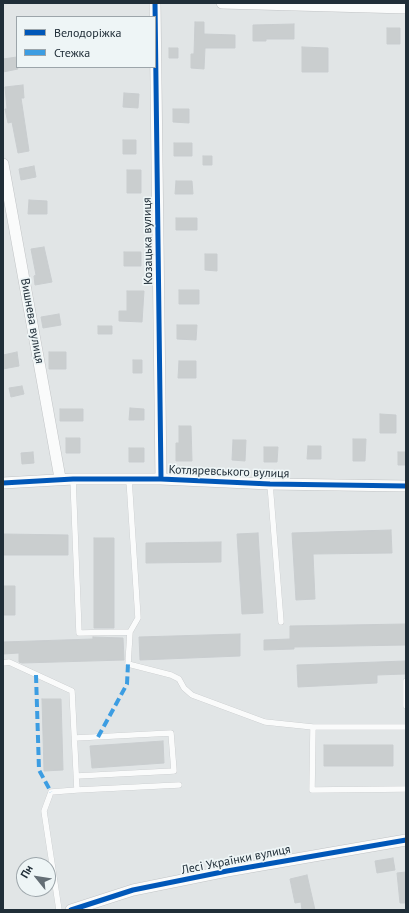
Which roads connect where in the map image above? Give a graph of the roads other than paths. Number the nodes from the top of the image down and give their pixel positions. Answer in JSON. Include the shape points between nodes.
{"nodes":[{"id":1,"x":155,"y":3,"type":"edge"},
{"id":2,"x":222,"y":3,"type":"edge"},
{"id":3,"x":406,"y":8,"type":"edge"},
{"id":4,"x":155,"y":16,"type":"edge"},
{"id":5,"x":156,"y":68,"type":"edge"},
{"id":6,"x":3,"y":164,"type":"edge"},
{"id":7,"x":60,"y":478,"type":"junction"},
{"id":8,"x":73,"y":478,"type":"junction"},
{"id":9,"x":129,"y":479,"type":"junction"},
{"id":10,"x":161,"y":479,"type":"junction"},
{"id":11,"x":3,"y":483,"type":"edge"},
{"id":12,"x":270,"y":484,"type":"junction"},
{"id":13,"x":406,"y":486,"type":"edge"},
{"id":14,"x":281,"y":622,"type":"dead end"},
{"id":15,"x":130,"y":632,"type":"junction"},
{"id":16,"x":3,"y":663,"type":"edge"},
{"id":17,"x":406,"y":681,"type":"edge"},
{"id":18,"x":406,"y":706,"type":"edge"},
{"id":19,"x":313,"y":727,"type":"junction"},
{"id":20,"x":406,"y":727,"type":"edge"},
{"id":21,"x":75,"y":738,"type":"junction"},
{"id":22,"x":77,"y":776,"type":"junction"},
{"id":23,"x":179,"y":784,"type":"dead end"},
{"id":24,"x":406,"y":789,"type":"edge"},
{"id":25,"x":77,"y":790,"type":"junction"},
{"id":26,"x":406,"y":840,"type":"edge"},
{"id":27,"x":59,"y":910,"type":"edge"},
{"id":28,"x":71,"y":910,"type":"edge"}],
"edges":[{"from":1,"to":4,"type":"street","name":"Козацька вулиця"},
{"from":2,"to":3,"type":"street"},
{"from":5,"to":10,"type":"street","name":"Козацька вулиця"},
{"from":6,"to":7,"type":"street","name":"Вишнева вулиця"},
{"from":7,"to":8,"type":"street","name":"Котляревського вулиця"},
{"from":7,"to":11,"type":"street","name":"Котляревського вулиця"},
{"from":8,"to":9,"type":"street","name":"Котляревського вулиця"},
{"from":8,"to":15,"type":"lane","via":[[79,633]]},
{"from":9,"to":10,"type":"street","name":"Котляревського вулиця"},
{"from":9,"to":15,"type":"lane","via":[[138,618]]},
{"from":10,"to":12,"type":"street","name":"Котляревського вулиця"},
{"from":12,"to":13,"type":"street","name":"Котляревського вулиця"},
{"from":12,"to":14,"type":"lane"},
{"from":15,"to":19,"type":"lane","via":[[128,664],[171,675],[179,679],[192,695],[264,722]]},
{"from":16,"to":21,"type":"lane","via":[[9,662],[72,691]]},
{"from":17,"to":18,"type":"lane"},
{"from":19,"to":20,"type":"lane"},
{"from":19,"to":24,"type":"lane","via":[[312,790]]},
{"from":21,"to":22,"type":"lane"},
{"from":21,"to":22,"type":"lane","via":[[171,733],[174,771]]},
{"from":22,"to":25,"type":"lane"},
{"from":23,"to":25,"type":"lane"},
{"from":25,"to":27,"type":"lane","via":[[51,792],[44,810]]},
{"from":26,"to":28,"type":"street","name":"Лесі Українки вулиця","via":[[227,871],[141,889]]}]}
